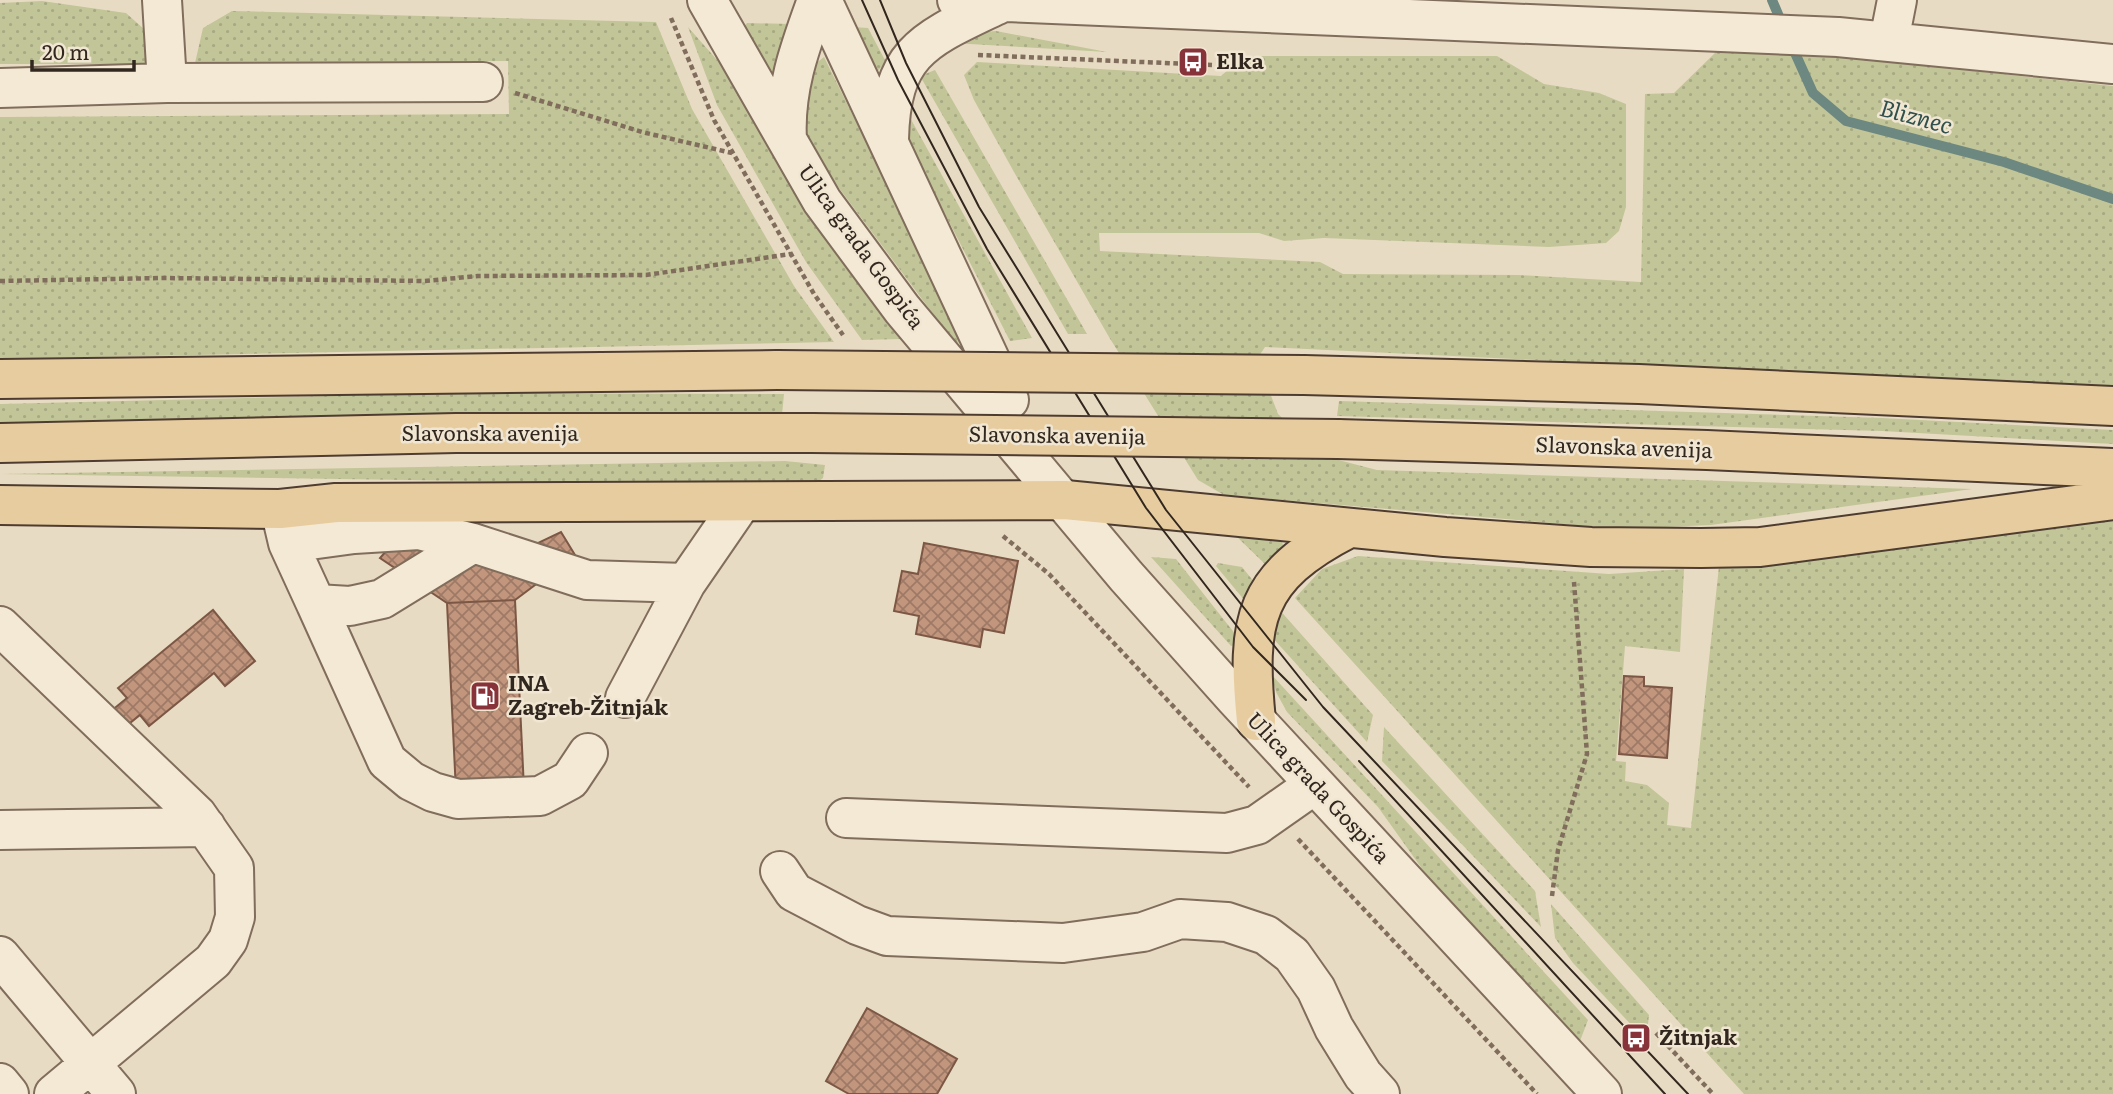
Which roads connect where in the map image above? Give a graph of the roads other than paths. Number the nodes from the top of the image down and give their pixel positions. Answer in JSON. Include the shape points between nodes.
{"nodes":[{"id":1,"x":162,"y":0,"type":"edge"},
{"id":2,"x":706,"y":0,"type":"edge"},
{"id":3,"x":820,"y":0,"type":"edge"},
{"id":4,"x":957,"y":0,"type":"edge"},
{"id":5,"x":1897,"y":0,"type":"edge"},
{"id":6,"x":1002,"y":2,"type":"junction"},
{"id":7,"x":1140,"y":4,"type":"edge"},
{"id":8,"x":1889,"y":41,"type":"junction"},
{"id":9,"x":2113,"y":64,"type":"edge"},
{"id":10,"x":483,"y":82,"type":"road end"},
{"id":11,"x":167,"y":83,"type":"junction"},
{"id":12,"x":0,"y":88,"type":"edge"},
{"id":13,"x":889,"y":139,"type":"junction"},
{"id":14,"x":787,"y":140,"type":"junction"},
{"id":15,"x":0,"y":379,"type":"edge"},
{"id":16,"x":2113,"y":406,"type":"edge"},
{"id":17,"x":0,"y":443,"type":"edge"},
{"id":18,"x":2113,"y":468,"type":"edge"},
{"id":19,"x":1054,"y":488,"type":"junction"},
{"id":20,"x":2113,"y":500,"type":"edge"},
{"id":21,"x":741,"y":503,"type":"junction"},
{"id":22,"x":0,"y":505,"type":"edge"},
{"id":23,"x":284,"y":526,"type":"junction"},
{"id":24,"x":1349,"y":528,"type":"junction"},
{"id":25,"x":473,"y":543,"type":"junction"},
{"id":26,"x":686,"y":583,"type":"junction"},
{"id":27,"x":316,"y":604,"type":"junction"},
{"id":28,"x":0,"y":626,"type":"edge"},
{"id":29,"x":625,"y":698,"type":"dead end"},
{"id":30,"x":1256,"y":721,"type":"junction"},
{"id":31,"x":588,"y":753,"type":"dead end"},
{"id":32,"x":1314,"y":785,"type":"junction"},
{"id":33,"x":846,"y":818,"type":"dead end"},
{"id":34,"x":206,"y":827,"type":"junction"},
{"id":35,"x":0,"y":830,"type":"edge"},
{"id":36,"x":780,"y":871,"type":"dead end"},
{"id":37,"x":0,"y":956,"type":"edge"},
{"id":38,"x":90,"y":1063,"type":"junction"},
{"id":39,"x":0,"y":1083,"type":"edge"},
{"id":40,"x":9,"y":1094,"type":"edge"},
{"id":41,"x":54,"y":1094,"type":"edge"},
{"id":42,"x":116,"y":1094,"type":"edge"},
{"id":43,"x":1380,"y":1094,"type":"edge"},
{"id":44,"x":1602,"y":1094,"type":"edge"}],
"edges":[{"from":1,"to":11,"type":"street"},
{"from":2,"to":14,"type":"street","name":"Ulica grada Gospića"},
{"from":3,"to":13,"type":"street","name":"Ulica grada Gospića"},
{"from":3,"to":14,"type":"street","via":[[789,84]]},
{"from":4,"to":6,"type":"street"},
{"from":5,"to":8,"type":"street"},
{"from":6,"to":7,"type":"street"},
{"from":6,"to":13,"type":"street","via":[[926,40],[906,63],[890,104]]},
{"from":7,"to":8,"type":"street"},
{"from":8,"to":9,"type":"street"},
{"from":10,"to":11,"type":"street"},
{"from":11,"to":12,"type":"street"},
{"from":13,"to":19,"type":"street","name":"Ulica grada Gospića"},
{"from":14,"to":19,"type":"street","name":"Ulica grada Gospića","via":[[822,201],[902,309]]},
{"from":15,"to":16,"type":"main road","bridge":true,"via":[[777,370],[1304,376],[1639,384]]},
{"from":17,"to":18,"type":"main road","name":"Slavonska avenija","bridge":true,"via":[[456,433],[1338,439]]},
{"from":19,"to":21,"type":"main road"},
{"from":19,"to":24,"type":"main road"},
{"from":19,"to":30,"type":"street","name":"Ulica grada Gospića"},
{"from":20,"to":24,"type":"main road","via":[[1760,547],[1591,547]]},
{"from":21,"to":23,"type":"main road","via":[[336,503]]},
{"from":21,"to":26,"type":"street"},
{"from":22,"to":23,"type":"main road"},
{"from":23,"to":25,"type":"street","via":[[354,534],[419,530]]},
{"from":23,"to":27,"type":"street"},
{"from":24,"to":30,"type":"main road","via":[[1293,562],[1263,601],[1253,647]]},
{"from":25,"to":26,"type":"street","via":[[587,580]]},
{"from":25,"to":27,"type":"street","via":[[382,599],[350,606]]},
{"from":26,"to":29,"type":"street"},
{"from":27,"to":31,"type":"street","via":[[387,761],[411,781],[458,799],[540,796],[570,780]]},
{"from":28,"to":34,"type":"street"},
{"from":30,"to":32,"type":"street","name":"Ulica grada Gospića"},
{"from":32,"to":33,"type":"street","via":[[1266,820],[1227,833]]},
{"from":32,"to":44,"type":"street","name":"Ulica grada Gospića"},
{"from":34,"to":35,"type":"street"},
{"from":34,"to":38,"type":"street","via":[[234,868],[235,917],[228,940],[213,961]]},
{"from":36,"to":43,"type":"street","via":[[794,892],[887,936],[1063,943],[1143,932],[1180,919],[1227,922],[1266,935],[1292,955],[1363,1075]]},
{"from":37,"to":38,"type":"street"},
{"from":38,"to":41,"type":"street"},
{"from":38,"to":42,"type":"street"},
{"from":39,"to":40,"type":"street"}]}
